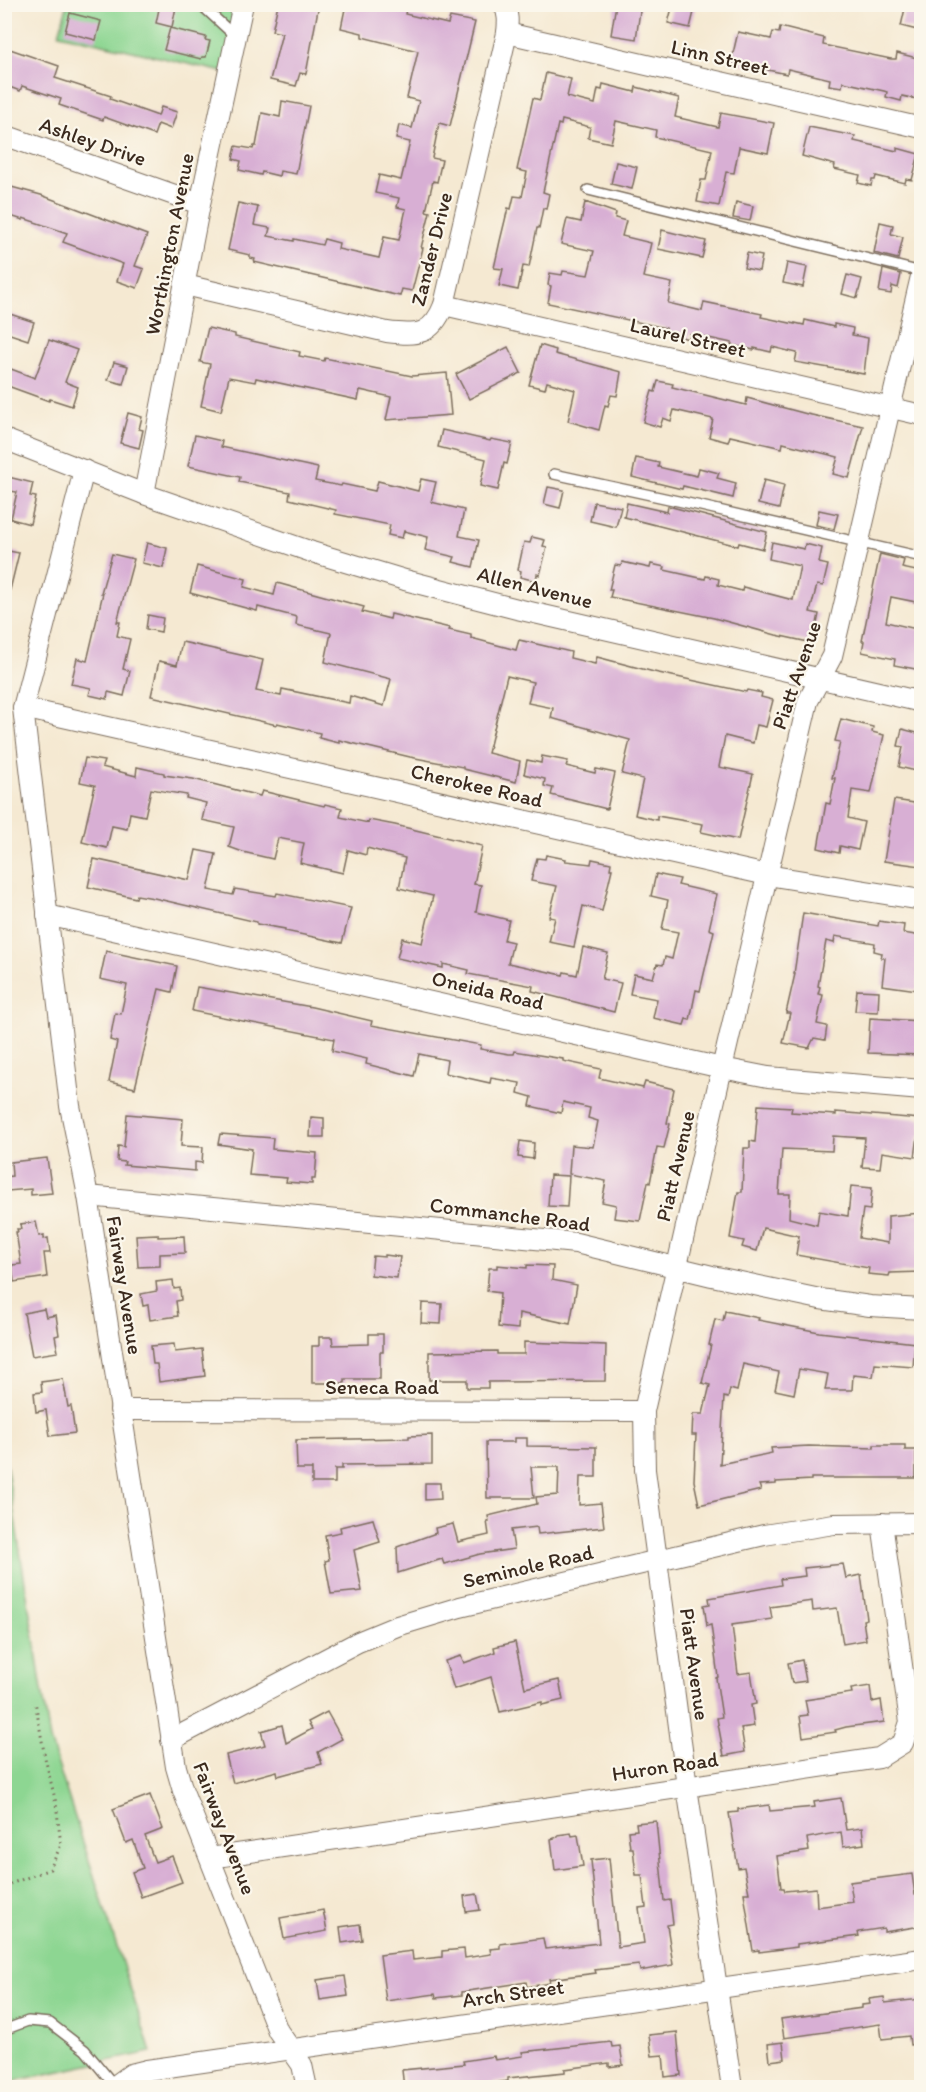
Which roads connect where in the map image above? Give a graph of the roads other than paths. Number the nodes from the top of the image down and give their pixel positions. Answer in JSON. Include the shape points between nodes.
{"nodes":[{"id":1,"x":200,"y":4,"type":"edge"},
{"id":2,"x":243,"y":4,"type":"edge"},
{"id":3,"x":503,"y":4,"type":"edge"},
{"id":4,"x":507,"y":33,"type":"junction"},
{"id":5,"x":236,"y":37,"type":"junction"},
{"id":6,"x":921,"y":128,"type":"edge"},
{"id":7,"x":4,"y":135,"type":"edge"},
{"id":8,"x":588,"y":190,"type":"dead end"},
{"id":9,"x":200,"y":204,"type":"junction"},
{"id":10,"x":921,"y":272,"type":"edge"},
{"id":11,"x":186,"y":285,"type":"junction"},
{"id":12,"x":444,"y":305,"type":"junction"},
{"id":13,"x":890,"y":408,"type":"junction"},
{"id":14,"x":921,"y":415,"type":"edge"},
{"id":15,"x":4,"y":439,"type":"edge"},
{"id":16,"x":84,"y":470,"type":"junction"},
{"id":17,"x":554,"y":474,"type":"dead end"},
{"id":18,"x":144,"y":494,"type":"junction"},
{"id":19,"x":858,"y":543,"type":"junction"},
{"id":20,"x":921,"y":557,"type":"edge"},
{"id":21,"x":820,"y":678,"type":"junction"},
{"id":22,"x":921,"y":702,"type":"edge"},
{"id":23,"x":23,"y":708,"type":"junction"},
{"id":24,"x":767,"y":875,"type":"junction"},
{"id":25,"x":921,"y":900,"type":"edge"},
{"id":26,"x":47,"y":915,"type":"junction"},
{"id":27,"x":722,"y":1068,"type":"junction"},
{"id":28,"x":921,"y":1090,"type":"edge"},
{"id":29,"x":88,"y":1197,"type":"junction"},
{"id":30,"x":677,"y":1267,"type":"junction"},
{"id":31,"x":921,"y":1309,"type":"edge"},
{"id":32,"x":120,"y":1410,"type":"junction"},
{"id":33,"x":644,"y":1410,"type":"junction"},
{"id":34,"x":882,"y":1523,"type":"junction"},
{"id":35,"x":921,"y":1523,"type":"edge"},
{"id":36,"x":657,"y":1560,"type":"junction"},
{"id":37,"x":171,"y":1740,"type":"junction"},
{"id":38,"x":687,"y":1787,"type":"junction"},
{"id":39,"x":210,"y":1858,"type":"junction"},
{"id":40,"x":921,"y":1959,"type":"edge"},
{"id":41,"x":717,"y":1988,"type":"junction"},
{"id":42,"x":4,"y":2031,"type":"edge"},
{"id":43,"x":290,"y":2050,"type":"junction"},
{"id":44,"x":113,"y":2086,"type":"edge"},
{"id":45,"x":307,"y":2088,"type":"edge"},
{"id":46,"x":732,"y":2088,"type":"edge"}],
"edges":[{"from":1,"to":5,"type":"lane"},
{"from":2,"to":5,"type":"street","name":"Worthington Avenue"},
{"from":3,"to":4,"type":"street","name":"Zander Drive"},
{"from":4,"to":6,"type":"street","name":"Linn Street"},
{"from":4,"to":12,"type":"street","name":"Zander Drive"},
{"from":5,"to":9,"type":"street","name":"Worthington Avenue"},
{"from":7,"to":9,"type":"street","name":"Ashley Drive"},
{"from":8,"to":10,"type":"lane"},
{"from":9,"to":11,"type":"street","name":"Worthington Avenue"},
{"from":10,"to":13,"type":"street","name":"Piatt Avenue"},
{"from":11,"to":12,"type":"street","name":"Zander Drive","via":[[409,335],[425,331],[437,322]]},
{"from":11,"to":18,"type":"street","name":"Worthington Avenue"},
{"from":12,"to":13,"type":"street","name":"Laurel Street"},
{"from":13,"to":14,"type":"street","name":"Laurel Street"},
{"from":13,"to":19,"type":"street","name":"Piatt Avenue"},
{"from":15,"to":16,"type":"street","name":"Allen Avenue"},
{"from":16,"to":18,"type":"street","name":"Allen Avenue"},
{"from":16,"to":23,"type":"street","name":"Fairway Avenue"},
{"from":17,"to":19,"type":"lane"},
{"from":18,"to":21,"type":"street","name":"Allen Avenue","via":[[405,580]]},
{"from":19,"to":20,"type":"lane"},
{"from":19,"to":21,"type":"street","name":"Piatt Avenue","via":[[832,656]]},
{"from":21,"to":22,"type":"street","name":"Allen Avenue"},
{"from":21,"to":24,"type":"street","name":"Piatt Avenue","via":[[808,701]]},
{"from":23,"to":24,"type":"street","name":"Cherokee Road"},
{"from":23,"to":26,"type":"street","name":"Fairway Avenue"},
{"from":24,"to":25,"type":"street","name":"Cherokee Road"},
{"from":24,"to":27,"type":"street","name":"Piatt Avenue"},
{"from":26,"to":27,"type":"street","name":"Oneida Road"},
{"from":26,"to":29,"type":"street","name":"Fairway Avenue","via":[[70,1106]]},
{"from":27,"to":28,"type":"street","name":"Oneida Road","via":[[768,1077]]},
{"from":27,"to":30,"type":"street","name":"Piatt Avenue"},
{"from":29,"to":30,"type":"street","name":"Commanche Road","via":[[576,1243]]},
{"from":29,"to":32,"type":"street","name":"Fairway Avenue"},
{"from":30,"to":31,"type":"street","name":"Commanche Road","via":[[820,1299]]},
{"from":30,"to":33,"type":"street","name":"Piatt Avenue"},
{"from":32,"to":33,"type":"street","name":"Seneca Road"},
{"from":32,"to":37,"type":"street","name":"Fairway Avenue"},
{"from":33,"to":36,"type":"street","name":"Piatt Avenue","via":[[645,1470]]},
{"from":34,"to":35,"type":"street","name":"Seminole Road"},
{"from":34,"to":36,"type":"street","name":"Seminole Road","via":[[801,1528]]},
{"from":34,"to":38,"type":"street","name":"Huron Road","via":[[910,1722],[903,1743],[879,1758]]},
{"from":36,"to":37,"type":"street","name":"Seminole Road","via":[[397,1626],[358,1642]]},
{"from":36,"to":38,"type":"street","name":"Piatt Avenue"},
{"from":37,"to":39,"type":"street","name":"Fairway Avenue","via":[[183,1791]]},
{"from":38,"to":39,"type":"street","name":"Huron Road"},
{"from":38,"to":41,"type":"street","name":"Piatt Avenue"},
{"from":39,"to":43,"type":"street","name":"Fairway Avenue","via":[[278,2031]]},
{"from":40,"to":41,"type":"street","name":"Arch Street"},
{"from":41,"to":43,"type":"street","name":"Arch Street"},
{"from":41,"to":46,"type":"street","name":"Piatt Avenue"},
{"from":42,"to":44,"type":"lane","via":[[28,2021],[50,2022],[85,2050]]},
{"from":43,"to":44,"type":"street","name":"Arch Street","via":[[147,2070],[131,2074]]},
{"from":43,"to":45,"type":"street","name":"Fairway Avenue","via":[[302,2066]]}]}
